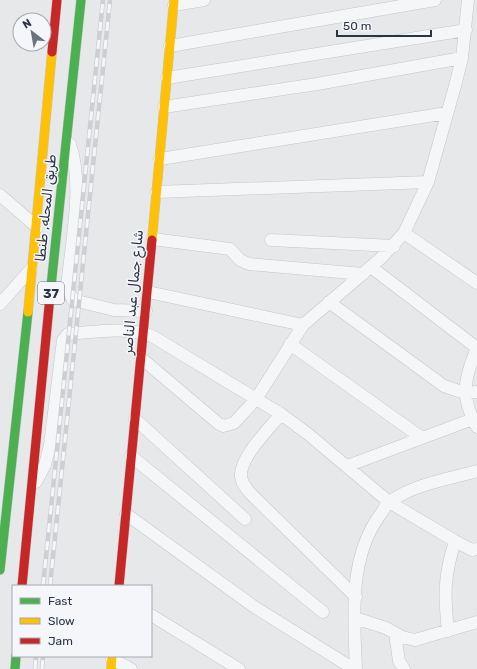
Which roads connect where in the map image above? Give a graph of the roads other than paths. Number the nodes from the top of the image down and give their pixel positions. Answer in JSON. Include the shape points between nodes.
{"nodes":[{"id":1,"x":57,"y":0,"type":"edge"},
{"id":2,"x":81,"y":0,"type":"edge"},
{"id":3,"x":204,"y":0,"type":"edge"},
{"id":4,"x":434,"y":0,"type":"edge"},
{"id":5,"x":468,"y":0,"type":"edge"},
{"id":6,"x":174,"y":3,"type":"edge"},
{"id":7,"x":466,"y":30,"type":"junction"},
{"id":8,"x":170,"y":46,"type":"junction"},
{"id":9,"x":462,"y":58,"type":"junction"},
{"id":10,"x":167,"y":78,"type":"junction"},
{"id":11,"x":164,"y":107,"type":"junction"},
{"id":12,"x":447,"y":112,"type":"junction"},
{"id":13,"x":68,"y":137,"type":"junction"},
{"id":14,"x":160,"y":159,"type":"junction"},
{"id":15,"x":428,"y":182,"type":"junction"},
{"id":16,"x":157,"y":192,"type":"junction"},
{"id":17,"x":0,"y":195,"type":"edge"},
{"id":18,"x":37,"y":227,"type":"junction"},
{"id":19,"x":404,"y":233,"type":"junction"},
{"id":20,"x":153,"y":239,"type":"junction"},
{"id":21,"x":271,"y":240,"type":"dead end"},
{"id":22,"x":394,"y":246,"type":"junction"},
{"id":23,"x":32,"y":268,"type":"junction"},
{"id":24,"x":367,"y":270,"type":"junction"},
{"id":25,"x":477,"y":283,"type":"edge"},
{"id":26,"x":148,"y":292,"type":"junction"},
{"id":27,"x":329,"y":302,"type":"junction"},
{"id":28,"x":0,"y":304,"type":"edge"},
{"id":29,"x":141,"y":311,"type":"junction"},
{"id":30,"x":303,"y":326,"type":"junction"},
{"id":31,"x":139,"y":332,"type":"junction"},
{"id":32,"x":290,"y":344,"type":"junction"},
{"id":33,"x":477,"y":348,"type":"edge"},
{"id":34,"x":141,"y":358,"type":"junction"},
{"id":35,"x":477,"y":392,"type":"edge"},
{"id":36,"x":464,"y":393,"type":"junction"},
{"id":37,"x":256,"y":398,"type":"junction"},
{"id":38,"x":281,"y":414,"type":"junction"},
{"id":39,"x":135,"y":419,"type":"junction"},
{"id":40,"x":475,"y":423,"type":"edge"},
{"id":41,"x":422,"y":438,"type":"junction"},
{"id":42,"x":131,"y":456,"type":"junction"},
{"id":43,"x":347,"y":466,"type":"junction"},
{"id":44,"x":477,"y":471,"type":"edge"},
{"id":45,"x":30,"y":493,"type":"junction"},
{"id":46,"x":390,"y":502,"type":"junction"},
{"id":47,"x":126,"y":514,"type":"junction"},
{"id":48,"x":245,"y":520,"type":"dead end"},
{"id":49,"x":455,"y":542,"type":"junction"},
{"id":50,"x":477,"y":549,"type":"edge"},
{"id":51,"x":0,"y":570,"type":"edge"},
{"id":52,"x":22,"y":585,"type":"edge"},
{"id":53,"x":119,"y":585,"type":"edge"},
{"id":54,"x":356,"y":597,"type":"junction"},
{"id":55,"x":323,"y":612,"type":"dead end"},
{"id":56,"x":152,"y":616,"type":"edge"},
{"id":57,"x":355,"y":618,"type":"junction"},
{"id":58,"x":477,"y":622,"type":"edge"},
{"id":59,"x":448,"y":631,"type":"junction"},
{"id":60,"x":395,"y":633,"type":"junction"},
{"id":61,"x":16,"y":657,"type":"edge"},
{"id":62,"x":111,"y":661,"type":"edge"},
{"id":63,"x":15,"y":669,"type":"edge"},
{"id":64,"x":131,"y":669,"type":"edge"},
{"id":65,"x":238,"y":669,"type":"edge"},
{"id":66,"x":355,"y":669,"type":"edge"},
{"id":67,"x":404,"y":669,"type":"edge"}],
"edges":[{"from":1,"to":18,"type":"main road","name":"طريق المحله, طنطا","number":"37"},
{"from":2,"to":13,"type":"main road","name":"طريق المحله, طنطا","number":"37"},
{"from":3,"to":6,"type":"street"},
{"from":4,"to":8,"type":"street"},
{"from":5,"to":7,"type":"street"},
{"from":6,"to":8,"type":"main road","name":"شارع جمال عبد الناصر"},
{"from":7,"to":9,"type":"street"},
{"from":7,"to":10,"type":"street"},
{"from":8,"to":10,"type":"main road","name":"شارع جمال عبد الناصر"},
{"from":9,"to":11,"type":"street","via":[[317,84]]},
{"from":9,"to":12,"type":"street"},
{"from":10,"to":11,"type":"main road","name":"شارع جمال عبد الناصر"},
{"from":11,"to":14,"type":"main road","name":"شارع جمال عبد الناصر"},
{"from":12,"to":14,"type":"street"},
{"from":12,"to":15,"type":"street"},
{"from":13,"to":29,"type":"street","via":[[76,170],[68,293],[73,300],[114,310]]},
{"from":13,"to":45,"type":"main road","name":"طريق المحله, طنطا","number":"37"},
{"from":14,"to":16,"type":"main road","name":"شارع جمال عبد الناصر"},
{"from":15,"to":16,"type":"street"},
{"from":15,"to":19,"type":"street"},
{"from":16,"to":20,"type":"main road","name":"شارع جمال عبد الناصر"},
{"from":17,"to":18,"type":"street"},
{"from":18,"to":23,"type":"main road","name":"طريق المحله, طنطا","number":"37"},
{"from":19,"to":22,"type":"street"},
{"from":19,"to":25,"type":"street"},
{"from":20,"to":24,"type":"street","via":[[230,249],[240,260],[249,264]]},
{"from":20,"to":26,"type":"main road","name":"شارع جمال عبد الناصر"},
{"from":21,"to":22,"type":"street"},
{"from":22,"to":24,"type":"street"},
{"from":23,"to":28,"type":"street"},
{"from":23,"to":51,"type":"main road","name":"طريق المحله, طنطا","number":"37"},
{"from":24,"to":27,"type":"street"},
{"from":24,"to":33,"type":"street"},
{"from":26,"to":29,"type":"main road","name":"شارع جمال عبد الناصر"},
{"from":26,"to":30,"type":"street"},
{"from":27,"to":30,"type":"street"},
{"from":27,"to":36,"type":"street","via":[[444,386]]},
{"from":29,"to":31,"type":"main road","name":"شارع جمال عبد الناصر"},
{"from":30,"to":32,"type":"street"},
{"from":31,"to":34,"type":"main road","name":"شارع جمال عبد الناصر"},
{"from":31,"to":37,"type":"street","via":[[152,336]]},
{"from":31,"to":45,"type":"street","via":[[113,330],[68,334],[63,340],[48,456]]},
{"from":32,"to":37,"type":"street"},
{"from":32,"to":41,"type":"street"},
{"from":33,"to":36,"type":"street","via":[[469,367]]},
{"from":34,"to":37,"type":"street","via":[[224,426],[234,423]]},
{"from":34,"to":39,"type":"main road","name":"شارع جمال عبد الناصر"},
{"from":35,"to":36,"type":"street"},
{"from":36,"to":40,"type":"street"},
{"from":37,"to":38,"type":"street"},
{"from":38,"to":43,"type":"street"},
{"from":38,"to":54,"type":"street","via":[[247,456],[240,475],[243,483],[250,493]]},
{"from":39,"to":42,"type":"main road","name":"شارع جمال عبد الناصر"},
{"from":39,"to":48,"type":"street"},
{"from":40,"to":41,"type":"street"},
{"from":41,"to":43,"type":"street"},
{"from":42,"to":47,"type":"main road","name":"شارع جمال عبد الناصر"},
{"from":42,"to":55,"type":"street"},
{"from":43,"to":46,"type":"street"},
{"from":44,"to":46,"type":"street","via":[[409,491]]},
{"from":45,"to":52,"type":"main road","name":"طريق المحله, طنطا","number":"37"},
{"from":46,"to":49,"type":"street"},
{"from":46,"to":54,"type":"street","via":[[373,524],[362,549]]},
{"from":47,"to":53,"type":"main road","name":"شارع جمال عبد الناصر"},
{"from":47,"to":66,"type":"street","via":[[253,606]]},
{"from":49,"to":50,"type":"street","via":[[472,550]]},
{"from":49,"to":59,"type":"street","via":[[445,582],[444,599]]},
{"from":54,"to":57,"type":"street"},
{"from":56,"to":65,"type":"street"},
{"from":57,"to":60,"type":"street"},
{"from":57,"to":66,"type":"street"},
{"from":58,"to":59,"type":"street"},
{"from":59,"to":60,"type":"street","via":[[415,640]]},
{"from":60,"to":67,"type":"street","via":[[398,656]]},
{"from":61,"to":63,"type":"main road"},
{"from":62,"to":64,"type":"street"}]}
